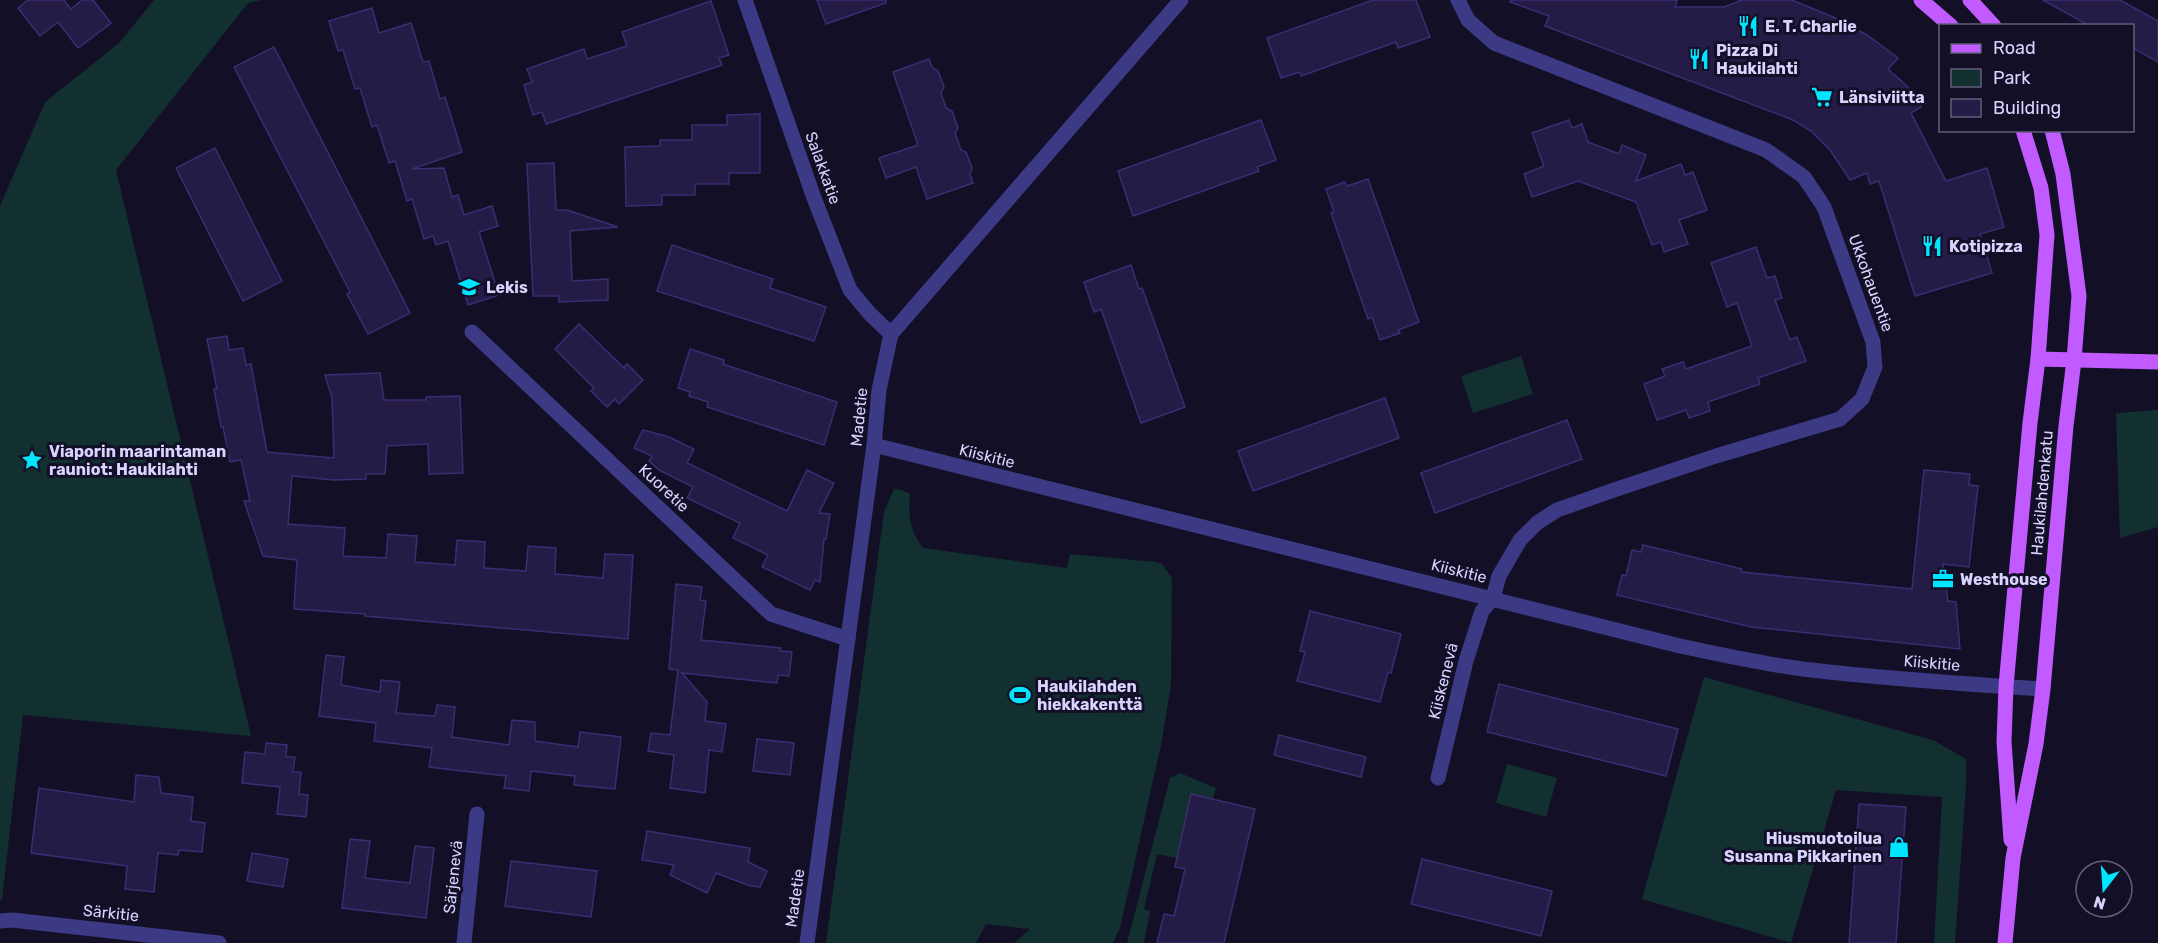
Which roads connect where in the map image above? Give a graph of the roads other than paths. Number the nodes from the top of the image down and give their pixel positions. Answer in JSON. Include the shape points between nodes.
{"nodes":[{"id":1,"x":745,"y":0,"type":"edge"},
{"id":2,"x":1181,"y":0,"type":"edge"},
{"id":3,"x":1458,"y":0,"type":"edge"},
{"id":4,"x":1921,"y":0,"type":"edge"},
{"id":5,"x":1971,"y":0,"type":"edge"},
{"id":6,"x":1949,"y":24,"type":"edge"},
{"id":7,"x":1992,"y":24,"type":"edge"},
{"id":8,"x":2024,"y":132,"type":"edge"},
{"id":9,"x":2052,"y":132,"type":"edge"},
{"id":10,"x":472,"y":332,"type":"dead end"},
{"id":11,"x":891,"y":334,"type":"junction"},
{"id":12,"x":2038,"y":359,"type":"junction"},
{"id":13,"x":2074,"y":360,"type":"junction"},
{"id":14,"x":2158,"y":362,"type":"edge"},
{"id":15,"x":874,"y":445,"type":"junction"},
{"id":16,"x":1493,"y":598,"type":"junction"},
{"id":17,"x":848,"y":639,"type":"junction"},
{"id":18,"x":2007,"y":686,"type":"junction"},
{"id":19,"x":2043,"y":689,"type":"junction"},
{"id":20,"x":1438,"y":778,"type":"dead end"},
{"id":21,"x":477,"y":814,"type":"dead end"},
{"id":22,"x":2013,"y":858,"type":"junction"},
{"id":23,"x":0,"y":921,"type":"edge"},
{"id":24,"x":219,"y":943,"type":"edge"},
{"id":25,"x":464,"y":943,"type":"edge"},
{"id":26,"x":807,"y":943,"type":"edge"},
{"id":27,"x":2005,"y":943,"type":"edge"}],
"edges":[{"from":1,"to":11,"type":"street","name":"Salakkatie","via":[[850,290]]},
{"from":2,"to":11,"type":"street","name":"Madetie"},
{"from":3,"to":16,"type":"street","name":"Ukkohauentie","via":[[1468,20],[1494,43],[1766,150],[1804,177],[1824,207],[1873,342],[1875,367],[1862,399],[1840,419],[1557,510],[1520,540],[1499,576]]},
{"from":4,"to":6,"type":"main road"},
{"from":5,"to":7,"type":"main road"},
{"from":8,"to":12,"type":"main road","name":"Haukilahdenkatu","via":[[2042,188],[2047,236]]},
{"from":9,"to":13,"type":"main road","name":"Haukilahdenkatu","via":[[2063,174],[2079,296]]},
{"from":10,"to":17,"type":"street","name":"Kuoretie","via":[[771,614]]},
{"from":11,"to":15,"type":"street","name":"Madetie","via":[[879,390]]},
{"from":12,"to":13,"type":"main road"},
{"from":12,"to":18,"type":"main road","name":"Haukilahdenkatu"},
{"from":13,"to":14,"type":"main road"},
{"from":13,"to":19,"type":"main road","name":"Haukilahdenkatu"},
{"from":15,"to":16,"type":"street","name":"Kiiskitie"},
{"from":15,"to":17,"type":"street","name":"Madetie"},
{"from":16,"to":18,"type":"street","name":"Kiiskitie","via":[[1680,646],[1809,670]]},
{"from":16,"to":20,"type":"street","name":"Kiiskenevä","via":[[1482,611],[1475,632]]},
{"from":17,"to":26,"type":"street","name":"Madetie"},
{"from":18,"to":19,"type":"street","name":"Kiiskitie"},
{"from":18,"to":22,"type":"main road","name":"Haukilahdenkatu","via":[[2004,742]]},
{"from":19,"to":22,"type":"main road","name":"Haukilahdenkatu"},
{"from":21,"to":25,"type":"street","name":"Särjenevä"},
{"from":22,"to":27,"type":"main road","name":"Haukilahdenkatu"},
{"from":23,"to":24,"type":"street","name":"Särkitie"}]}
